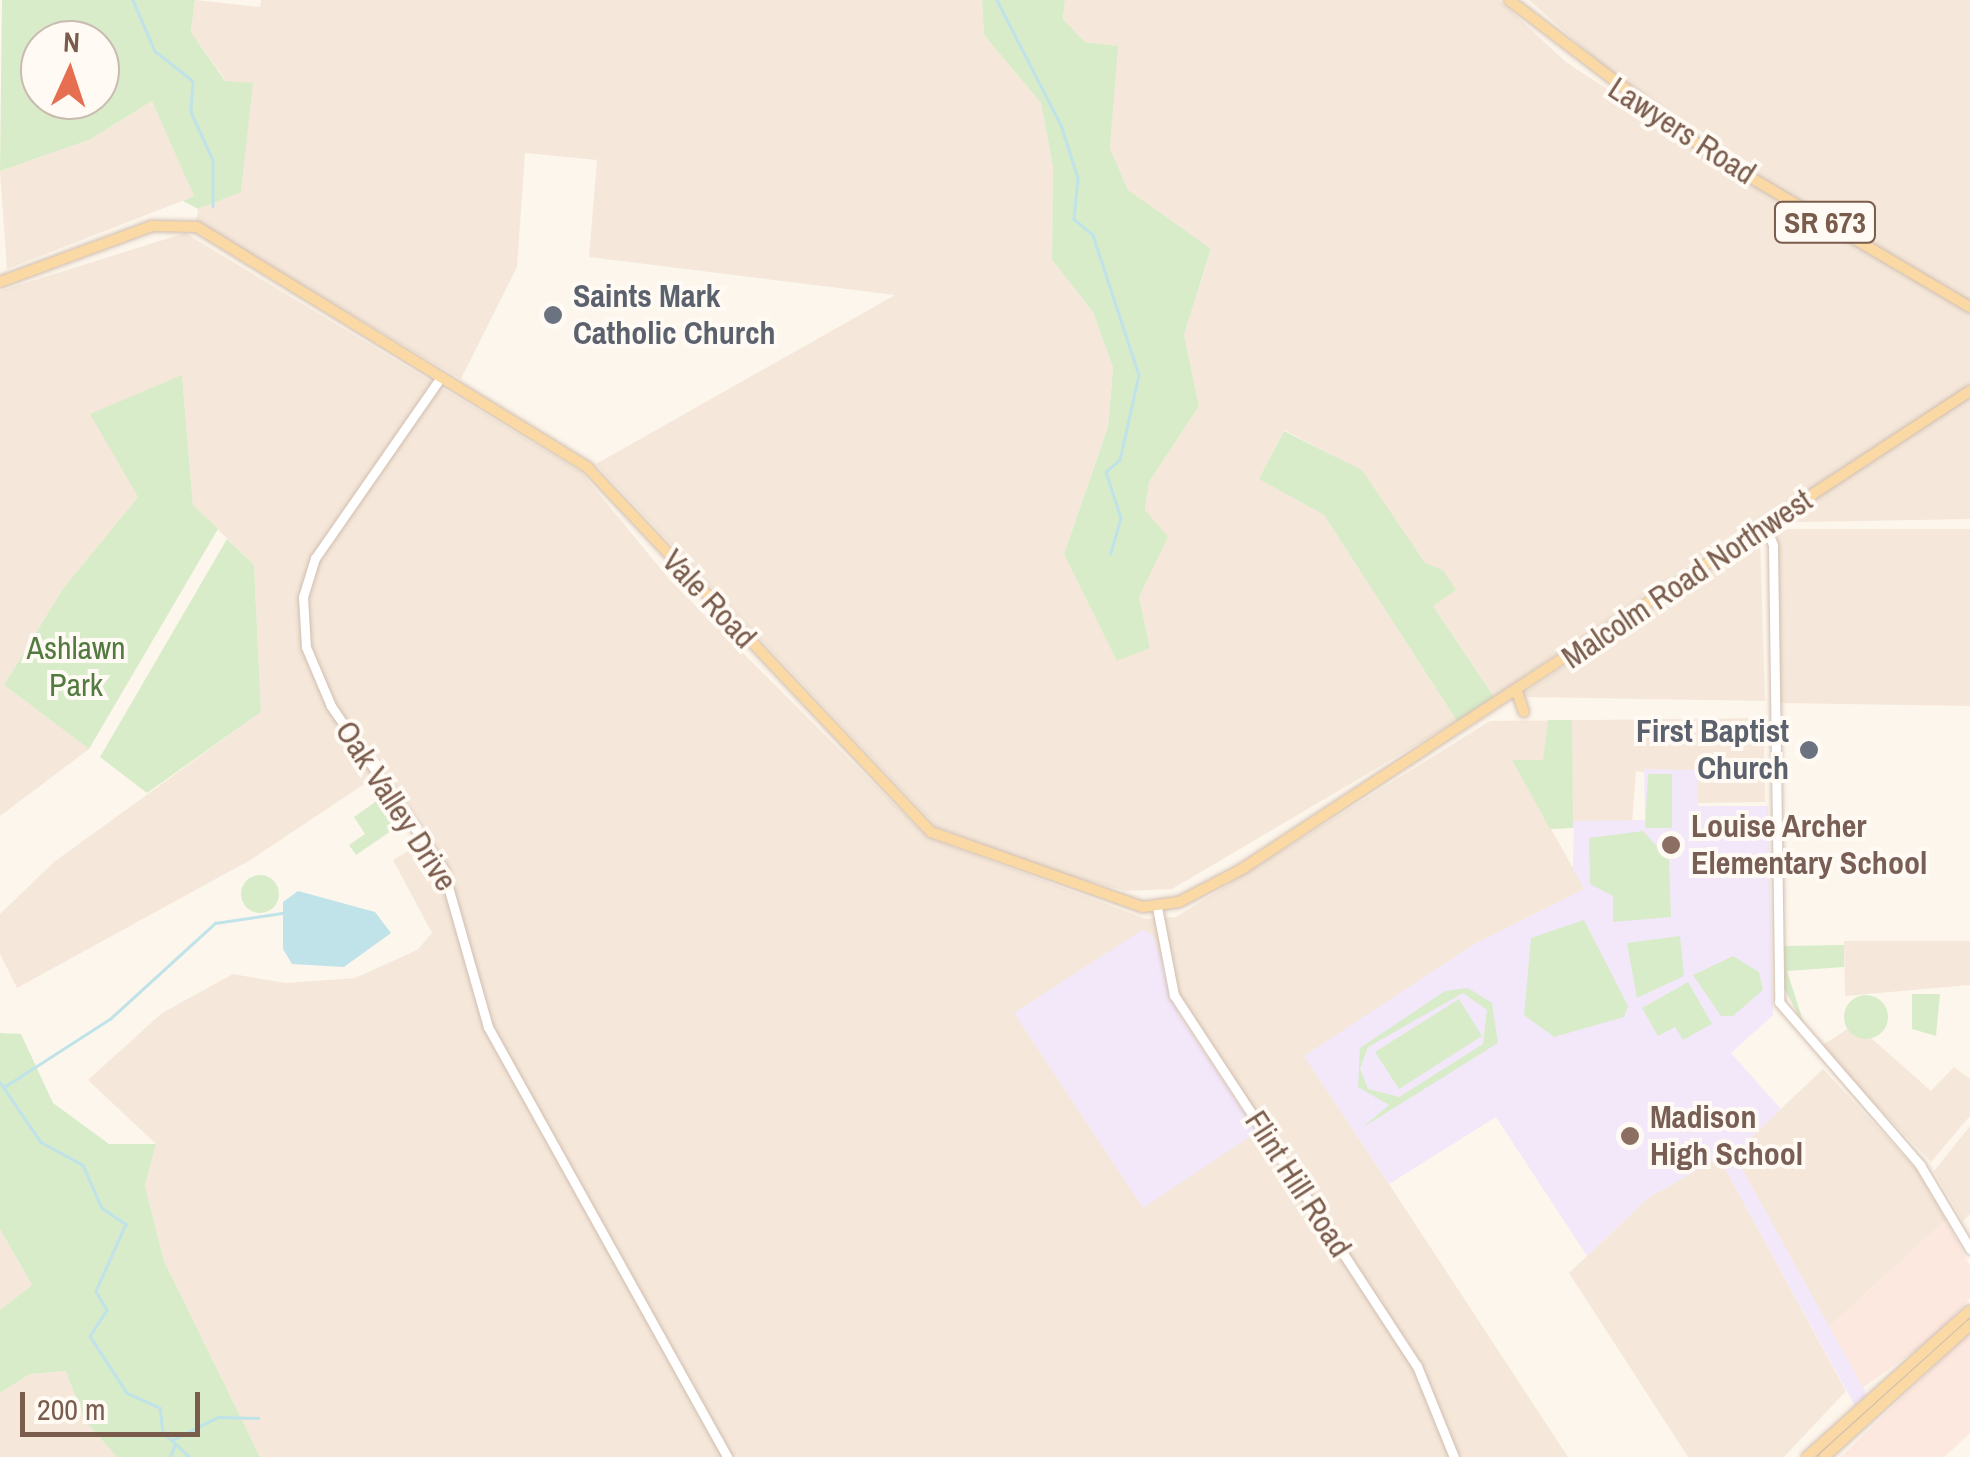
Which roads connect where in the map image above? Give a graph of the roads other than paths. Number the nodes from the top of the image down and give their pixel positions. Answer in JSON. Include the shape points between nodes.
{"nodes":[{"id":1,"x":1508,"y":0,"type":"edge"},
{"id":2,"x":0,"y":282,"type":"edge"},
{"id":3,"x":1970,"y":307,"type":"edge"},
{"id":4,"x":441,"y":378,"type":"junction"},
{"id":5,"x":1970,"y":391,"type":"edge"},
{"id":6,"x":1765,"y":526,"type":"junction"},
{"id":7,"x":1516,"y":692,"type":"junction"},
{"id":8,"x":1524,"y":712,"type":"dead end"},
{"id":9,"x":1404,"y":765,"type":"joint"},
{"id":10,"x":1157,"y":907,"type":"junction"},
{"id":11,"x":1970,"y":1249,"type":"edge"},
{"id":12,"x":1970,"y":1310,"type":"edge"},
{"id":13,"x":1970,"y":1325,"type":"edge"},
{"id":14,"x":1868,"y":1409,"type":"junction"},
{"id":15,"x":727,"y":1457,"type":"edge"},
{"id":16,"x":1454,"y":1457,"type":"edge"},
{"id":17,"x":1807,"y":1457,"type":"edge"},
{"id":18,"x":1824,"y":1457,"type":"edge"}],
"edges":[{"from":1,"to":3,"type":"main road","name":"Lawyers Road","number":"SR 673","via":[[1710,154]]},
{"from":2,"to":4,"type":"main road","name":"Vale Road","via":[[182,222]]},
{"from":4,"to":10,"type":"main road","name":"Vale Road","via":[[588,468],[922,826],[1109,901]]},
{"from":4,"to":15,"type":"street","name":"Oak Valley Drive","via":[[315,558],[303,597],[306,647],[331,706],[443,869],[488,1027]]},
{"from":5,"to":6,"type":"main road","name":"Malcolm Road Northwest"},
{"from":6,"to":7,"type":"main road","name":"Malcolm Road Northwest"},
{"from":6,"to":11,"type":"street","via":[[1773,546],[1776,990],[1792,1026],[1920,1165]]},
{"from":7,"to":8,"type":"main road"},
{"from":7,"to":9,"type":"main road","name":"Malcolm Road Northwest"},
{"from":9,"to":10,"type":"main road","name":"Vale Road","via":[[1220,882]]},
{"from":10,"to":16,"type":"street","name":"Flint Hill Road","via":[[1174,995],[1417,1366]]},
{"from":12,"to":14,"type":"main road"},
{"from":13,"to":14,"type":"main road"},
{"from":14,"to":17,"type":"main road"},
{"from":14,"to":18,"type":"main road"}]}
